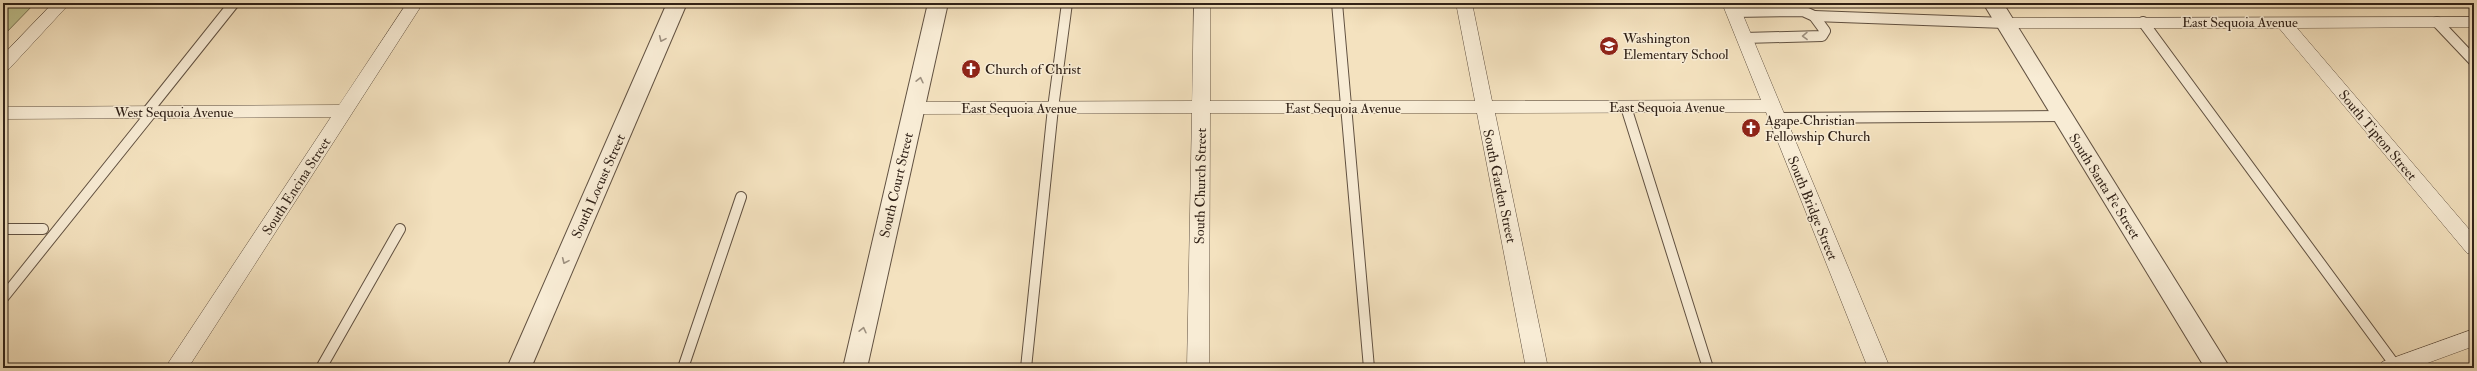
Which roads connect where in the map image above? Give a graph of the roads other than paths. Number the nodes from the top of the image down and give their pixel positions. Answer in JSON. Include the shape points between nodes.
{"nodes":[{"id":1,"x":62,"y":3,"type":"edge"},
{"id":2,"x":234,"y":3,"type":"edge"},
{"id":3,"x":415,"y":3,"type":"edge"},
{"id":4,"x":677,"y":3,"type":"edge"},
{"id":5,"x":938,"y":3,"type":"edge"},
{"id":6,"x":1067,"y":3,"type":"edge"},
{"id":7,"x":1202,"y":3,"type":"edge"},
{"id":8,"x":1337,"y":3,"type":"edge"},
{"id":9,"x":1464,"y":3,"type":"edge"},
{"id":10,"x":1993,"y":3,"type":"edge"},
{"id":11,"x":1732,"y":7,"type":"edge"},
{"id":12,"x":1814,"y":16,"type":"junction"},
{"id":13,"x":2143,"y":22,"type":"junction"},
{"id":14,"x":2283,"y":22,"type":"junction"},
{"id":15,"x":2437,"y":22,"type":"junction"},
{"id":16,"x":2474,"y":22,"type":"edge"},
{"id":17,"x":2005,"y":23,"type":"junction"},
{"id":18,"x":1744,"y":38,"type":"junction"},
{"id":19,"x":2474,"y":61,"type":"edge"},
{"id":20,"x":3,"y":65,"type":"edge"},
{"id":21,"x":1626,"y":107,"type":"junction"},
{"id":22,"x":914,"y":108,"type":"junction"},
{"id":23,"x":1053,"y":108,"type":"junction"},
{"id":24,"x":1201,"y":108,"type":"junction"},
{"id":25,"x":1345,"y":108,"type":"junction"},
{"id":26,"x":1484,"y":108,"type":"junction"},
{"id":27,"x":345,"y":111,"type":"junction"},
{"id":28,"x":150,"y":112,"type":"junction"},
{"id":29,"x":1775,"y":112,"type":"junction"},
{"id":30,"x":3,"y":114,"type":"edge"},
{"id":31,"x":2062,"y":116,"type":"junction"},
{"id":32,"x":741,"y":197,"type":"dead end"},
{"id":33,"x":3,"y":229,"type":"edge"},
{"id":34,"x":43,"y":229,"type":"dead end"},
{"id":35,"x":400,"y":229,"type":"dead end"},
{"id":36,"x":2474,"y":248,"type":"edge"},
{"id":37,"x":3,"y":298,"type":"edge"},
{"id":38,"x":2474,"y":337,"type":"edge"},
{"id":39,"x":2393,"y":366,"type":"edge"},
{"id":40,"x":176,"y":368,"type":"edge"},
{"id":41,"x":321,"y":368,"type":"edge"},
{"id":42,"x":518,"y":368,"type":"edge"},
{"id":43,"x":683,"y":368,"type":"edge"},
{"id":44,"x":855,"y":368,"type":"edge"},
{"id":45,"x":1026,"y":368,"type":"edge"},
{"id":46,"x":1198,"y":368,"type":"edge"},
{"id":47,"x":1369,"y":368,"type":"edge"},
{"id":48,"x":1537,"y":368,"type":"edge"},
{"id":49,"x":1708,"y":368,"type":"edge"},
{"id":50,"x":1879,"y":368,"type":"edge"},
{"id":51,"x":2218,"y":368,"type":"edge"}],
"edges":[{"from":1,"to":20,"type":"street"},
{"from":2,"to":28,"type":"lane"},
{"from":3,"to":27,"type":"street","name":"South Encina Street"},
{"from":4,"to":42,"type":"street","name":"South Locust Street","one_way":true},
{"from":22,"to":5,"type":"street","name":"South Court Street","one_way":true},
{"from":6,"to":23,"type":"lane"},
{"from":7,"to":24,"type":"street","name":"South Church Street"},
{"from":8,"to":25,"type":"lane"},
{"from":9,"to":26,"type":"street","name":"South Garden Street"},
{"from":10,"to":17,"type":"street","name":"South Santa Fe Street"},
{"from":11,"to":12,"type":"lane","via":[[1803,11]]},
{"from":11,"to":18,"type":"street","name":"South Bridge Street"},
{"from":12,"to":17,"type":"lane"},
{"from":12,"to":18,"type":"lane","one_way":true,"via":[[1825,31],[1822,36]]},
{"from":13,"to":14,"type":"street","name":"East Sequoia Avenue"},
{"from":13,"to":17,"type":"street","name":"East Sequoia Avenue"},
{"from":13,"to":39,"type":"lane"},
{"from":14,"to":15,"type":"street","name":"East Sequoia Avenue"},
{"from":14,"to":36,"type":"street","name":"South Tipton Street"},
{"from":15,"to":16,"type":"street","name":"East Sequoia Avenue"},
{"from":15,"to":19,"type":"lane"},
{"from":17,"to":31,"type":"street","name":"South Santa Fe Street"},
{"from":18,"to":29,"type":"street","name":"South Bridge Street"},
{"from":21,"to":26,"type":"street","name":"East Sequoia Avenue"},
{"from":21,"to":29,"type":"street","name":"East Sequoia Avenue"},
{"from":21,"to":49,"type":"lane"},
{"from":22,"to":23,"type":"street","name":"East Sequoia Avenue"},
{"from":44,"to":22,"type":"street","name":"South Court Street","one_way":true},
{"from":23,"to":24,"type":"street","name":"East Sequoia Avenue"},
{"from":23,"to":45,"type":"lane"},
{"from":24,"to":25,"type":"street","name":"East Sequoia Avenue"},
{"from":24,"to":46,"type":"street","name":"South Church Street"},
{"from":25,"to":26,"type":"street","name":"East Sequoia Avenue"},
{"from":25,"to":47,"type":"lane"},
{"from":26,"to":48,"type":"street","name":"South Garden Street"},
{"from":27,"to":28,"type":"street","name":"West Sequoia Avenue"},
{"from":27,"to":40,"type":"street","name":"South Encina Street"},
{"from":28,"to":30,"type":"street","name":"West Sequoia Avenue"},
{"from":28,"to":37,"type":"lane"},
{"from":29,"to":31,"type":"lane"},
{"from":29,"to":50,"type":"street","name":"South Bridge Street"},
{"from":31,"to":51,"type":"street","name":"South Santa Fe Street"},
{"from":32,"to":43,"type":"lane"},
{"from":33,"to":34,"type":"lane"},
{"from":35,"to":41,"type":"lane"},
{"from":38,"to":39,"type":"street"}]}
